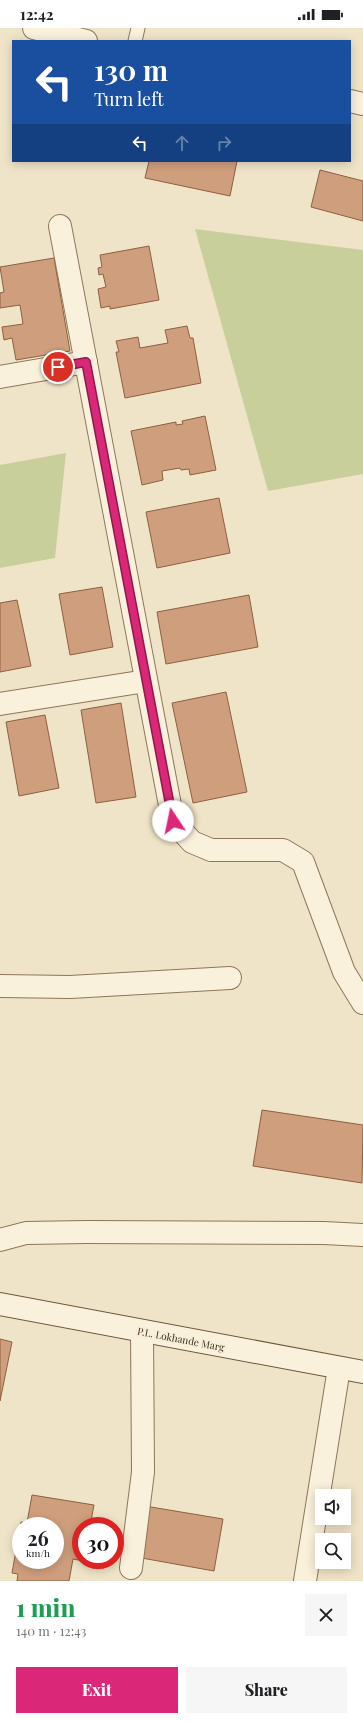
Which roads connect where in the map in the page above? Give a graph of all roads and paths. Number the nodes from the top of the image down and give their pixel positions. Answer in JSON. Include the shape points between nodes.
{"nodes":[{"id":1,"x":34,"y":28,"type":"edge"},
{"id":2,"x":138,"y":28,"type":"edge"},
{"id":3,"x":82,"y":40,"type":"edge"},
{"id":4,"x":135,"y":40,"type":"edge"},
{"id":5,"x":351,"y":101,"type":"edge"},
{"id":6,"x":363,"y":104,"type":"edge"},
{"id":7,"x":60,"y":226,"type":"dead end"},
{"id":8,"x":86,"y":362,"type":"junction"},
{"id":9,"x":0,"y":377,"type":"edge"},
{"id":10,"x":146,"y":681,"type":"junction"},
{"id":11,"x":0,"y":704,"type":"edge"},
{"id":12,"x":230,"y":978,"type":"dead end"},
{"id":13,"x":0,"y":986,"type":"edge"},
{"id":14,"x":363,"y":1003,"type":"edge"},
{"id":15,"x":363,"y":1235,"type":"edge"},
{"id":16,"x":0,"y":1240,"type":"edge"},
{"id":17,"x":0,"y":1304,"type":"edge"},
{"id":18,"x":142,"y":1331,"type":"junction"},
{"id":19,"x":339,"y":1368,"type":"junction"},
{"id":20,"x":363,"y":1372,"type":"edge"},
{"id":21,"x":131,"y":1568,"type":"dead end"},
{"id":22,"x":305,"y":1581,"type":"edge"}],
"edges":[{"from":1,"to":3,"type":"street"},
{"from":2,"to":4,"type":"lane"},
{"from":5,"to":6,"type":"street"},
{"from":7,"to":8,"type":"street"},
{"from":8,"to":9,"type":"street"},
{"from":8,"to":10,"type":"street"},
{"from":10,"to":11,"type":"street"},
{"from":10,"to":14,"type":"street","via":[[173,821],[192,842],[211,850],[283,850],[303,862],[344,972]]},
{"from":12,"to":13,"type":"street","via":[[70,987]]},
{"from":15,"to":16,"type":"street","via":[[79,1232],[26,1233]]},
{"from":17,"to":18,"type":"street","name":"P.L. Lokhande Marg"},
{"from":18,"to":19,"type":"street","name":"P.L. Lokhande Marg"},
{"from":18,"to":21,"type":"street","via":[[143,1472]]},
{"from":19,"to":20,"type":"street","name":"P.L. Lokhande Marg"},
{"from":19,"to":22,"type":"street"}]}
